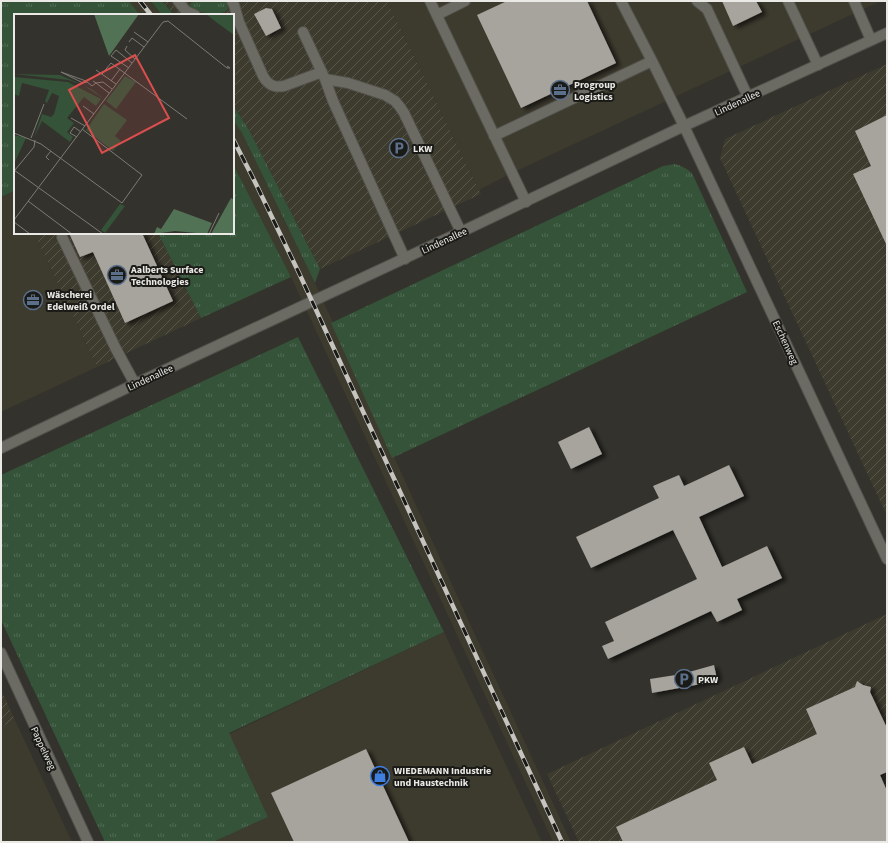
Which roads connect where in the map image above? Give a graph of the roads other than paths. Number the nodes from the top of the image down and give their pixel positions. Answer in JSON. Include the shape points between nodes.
{"nodes":[{"id":1,"x":178,"y":1,"type":"edge"},
{"id":2,"x":232,"y":1,"type":"edge"},
{"id":3,"x":430,"y":1,"type":"edge"},
{"id":4,"x":465,"y":1,"type":"edge"},
{"id":5,"x":621,"y":1,"type":"edge"},
{"id":6,"x":697,"y":1,"type":"edge"},
{"id":7,"x":788,"y":1,"type":"edge"},
{"id":8,"x":854,"y":1,"type":"edge"},
{"id":9,"x":193,"y":14,"type":"edge"},
{"id":10,"x":437,"y":15,"type":"junction"},
{"id":11,"x":236,"y":21,"type":"edge"},
{"id":12,"x":303,"y":32,"type":"dead end"},
{"id":13,"x":887,"y":33,"type":"edge"},
{"id":14,"x":871,"y":40,"type":"junction"},
{"id":15,"x":652,"y":61,"type":"junction"},
{"id":16,"x":818,"y":65,"type":"junction"},
{"id":17,"x":323,"y":76,"type":"junction"},
{"id":18,"x":748,"y":97,"type":"junction"},
{"id":19,"x":684,"y":126,"type":"junction"},
{"id":20,"x":494,"y":136,"type":"junction"},
{"id":21,"x":526,"y":202,"type":"junction"},
{"id":22,"x":461,"y":232,"type":"junction"},
{"id":23,"x":62,"y":237,"type":"dead end"},
{"id":24,"x":405,"y":258,"type":"junction"},
{"id":25,"x":134,"y":384,"type":"junction"},
{"id":26,"x":1,"y":448,"type":"edge"},
{"id":27,"x":887,"y":559,"type":"edge"},
{"id":28,"x":1,"y":653,"type":"edge"},
{"id":29,"x":88,"y":842,"type":"edge"}],
"edges":[{"from":1,"to":9,"type":"street","via":[[186,11]]},
{"from":2,"to":11,"type":"street"},
{"from":3,"to":10,"type":"street"},
{"from":4,"to":10,"type":"street"},
{"from":5,"to":15,"type":"street","name":"Eschenweg"},
{"from":6,"to":18,"type":"street","via":[[707,9]]},
{"from":7,"to":16,"type":"street"},
{"from":8,"to":14,"type":"street"},
{"from":10,"to":20,"type":"street"},
{"from":11,"to":17,"type":"street","via":[[269,84],[278,87]]},
{"from":12,"to":17,"type":"street"},
{"from":13,"to":14,"type":"street","name":"Lindenallee"},
{"from":14,"to":16,"type":"street","name":"Lindenallee"},
{"from":15,"to":19,"type":"street","name":"Eschenweg"},
{"from":15,"to":20,"type":"street"},
{"from":16,"to":18,"type":"street","name":"Lindenallee"},
{"from":17,"to":22,"type":"street","via":[[385,95],[400,107]]},
{"from":17,"to":24,"type":"street"},
{"from":18,"to":19,"type":"street","name":"Lindenallee"},
{"from":19,"to":21,"type":"street","name":"Lindenallee"},
{"from":19,"to":27,"type":"street","name":"Eschenweg"},
{"from":20,"to":21,"type":"street"},
{"from":21,"to":22,"type":"street","name":"Lindenallee"},
{"from":22,"to":24,"type":"street","name":"Lindenallee"},
{"from":23,"to":25,"type":"street"},
{"from":24,"to":25,"type":"street","name":"Lindenallee"},
{"from":25,"to":26,"type":"street","name":"Lindenallee"},
{"from":28,"to":29,"type":"street","name":"Pappelweg"}]}
